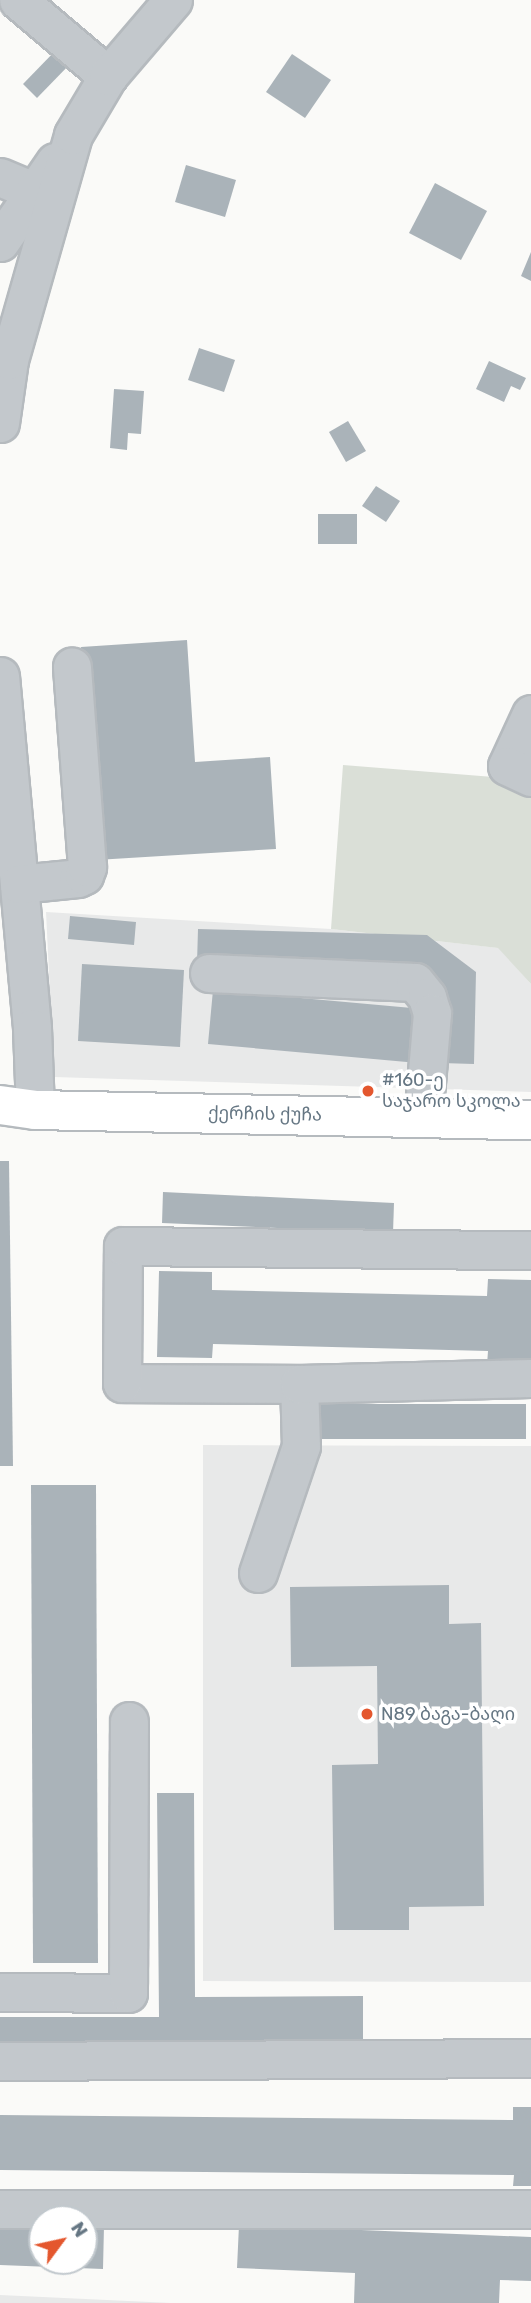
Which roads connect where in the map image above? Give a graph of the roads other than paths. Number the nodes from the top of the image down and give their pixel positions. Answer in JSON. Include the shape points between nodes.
{"nodes":[{"id":1,"x":18,"y":0,"type":"edge"},
{"id":2,"x":173,"y":0,"type":"edge"},
{"id":3,"x":108,"y":76,"type":"junction"},
{"id":4,"x":73,"y":135,"type":"junction"},
{"id":5,"x":0,"y":177,"type":"edge"},
{"id":6,"x":34,"y":192,"type":"junction"},
{"id":7,"x":0,"y":242,"type":"edge"},
{"id":8,"x":0,"y":423,"type":"edge"},
{"id":9,"x":72,"y":667,"type":"dead end"},
{"id":10,"x":0,"y":676,"type":"edge"},
{"id":11,"x":531,"y":715,"type":"edge"},
{"id":12,"x":531,"y":777,"type":"edge"},
{"id":13,"x":19,"y":884,"type":"junction"},
{"id":14,"x":209,"y":973,"type":"dead end"},
{"id":15,"x":18,"y":1108,"type":"edge"},
{"id":16,"x":423,"y":1118,"type":"junction"},
{"id":17,"x":531,"y":1120,"type":"edge"},
{"id":18,"x":531,"y":1250,"type":"edge"},
{"id":19,"x":531,"y":1378,"type":"edge"},
{"id":20,"x":299,"y":1384,"type":"junction"},
{"id":21,"x":258,"y":1573,"type":"dead end"},
{"id":22,"x":130,"y":1721,"type":"dead end"},
{"id":23,"x":0,"y":1992,"type":"edge"},
{"id":24,"x":531,"y":2058,"type":"edge"},
{"id":25,"x":0,"y":2062,"type":"edge"},
{"id":26,"x":0,"y":2209,"type":"edge"},
{"id":27,"x":531,"y":2209,"type":"edge"}],
"edges":[{"from":1,"to":3,"type":"street"},
{"from":2,"to":3,"type":"street"},
{"from":3,"to":4,"type":"street"},
{"from":4,"to":6,"type":"street"},
{"from":4,"to":8,"type":"street","via":[[9,360]]},
{"from":5,"to":6,"type":"street"},
{"from":6,"to":7,"type":"street"},
{"from":9,"to":13,"type":"street","via":[[87,867],[78,878]]},
{"from":10,"to":13,"type":"street"},
{"from":11,"to":12,"type":"street","via":[[507,766]]},
{"from":13,"to":15,"type":"street"},
{"from":14,"to":16,"type":"street","via":[[415,982],[432,1013]]},
{"from":15,"to":16,"type":"main road","name":"ქერჩის ქუჩა"},
{"from":16,"to":17,"type":"main road","name":"ქერჩის ქუჩა"},
{"from":18,"to":20,"type":"street","via":[[123,1246],[122,1382]]},
{"from":19,"to":20,"type":"street"},
{"from":20,"to":21,"type":"street","via":[[301,1446]]},
{"from":22,"to":23,"type":"street","via":[[128,1993]]},
{"from":24,"to":25,"type":"street"},
{"from":26,"to":27,"type":"street"}]}
